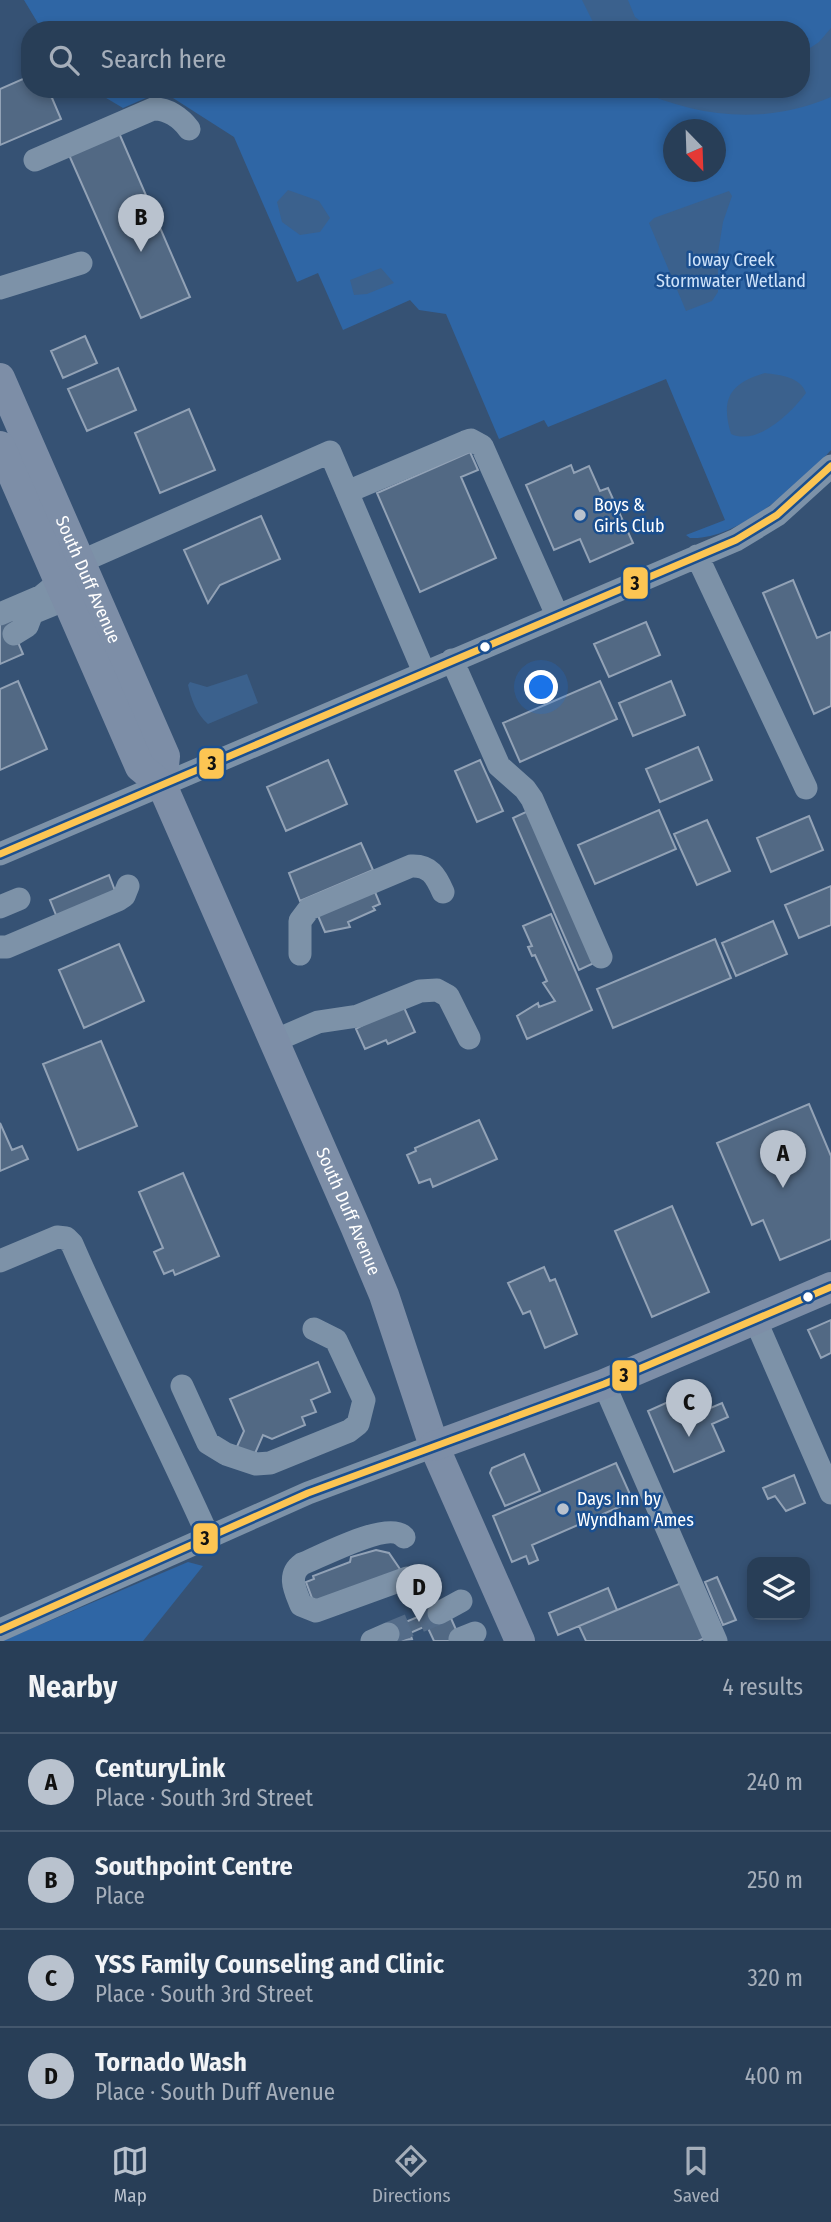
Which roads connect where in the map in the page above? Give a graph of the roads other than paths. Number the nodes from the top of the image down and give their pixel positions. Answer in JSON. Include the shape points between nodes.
{"nodes":[{"id":1,"x":189,"y":130,"type":"dead end"},
{"id":2,"x":35,"y":160,"type":"dead end"},
{"id":3,"x":81,"y":263,"type":"dead end"},
{"id":4,"x":0,"y":288,"type":"edge"},
{"id":5,"x":0,"y":378,"type":"edge"},
{"id":6,"x":0,"y":446,"type":"edge"},
{"id":7,"x":831,"y":466,"type":"edge"},
{"id":8,"x":9,"y":492,"type":"edge"},
{"id":9,"x":347,"y":492,"type":"junction"},
{"id":10,"x":697,"y":556,"type":"junction"},
{"id":11,"x":69,"y":582,"type":"junction"},
{"id":12,"x":0,"y":614,"type":"edge"},
{"id":13,"x":557,"y":615,"type":"junction"},
{"id":14,"x":14,"y":634,"type":"dead end"},
{"id":15,"x":452,"y":660,"type":"junction"},
{"id":16,"x":424,"y":672,"type":"junction"},
{"id":17,"x":162,"y":785,"type":"junction"},
{"id":18,"x":806,"y":789,"type":"dead end"},
{"id":19,"x":0,"y":854,"type":"edge"},
{"id":20,"x":128,"y":886,"type":"dead end"},
{"id":21,"x":443,"y":892,"type":"dead end"},
{"id":22,"x":0,"y":947,"type":"edge"},
{"id":23,"x":300,"y":954,"type":"dead end"},
{"id":24,"x":601,"y":957,"type":"dead end"},
{"id":25,"x":469,"y":1038,"type":"dead end"},
{"id":26,"x":274,"y":1041,"type":"junction"},
{"id":27,"x":0,"y":1261,"type":"edge"},
{"id":28,"x":831,"y":1287,"type":"edge"},
{"id":29,"x":755,"y":1319,"type":"junction"},
{"id":30,"x":314,"y":1329,"type":"dead end"},
{"id":31,"x":604,"y":1384,"type":"junction"},
{"id":32,"x":183,"y":1386,"type":"dead end"},
{"id":33,"x":434,"y":1446,"type":"junction"},
{"id":34,"x":831,"y":1493,"type":"edge"},
{"id":35,"x":208,"y":1536,"type":"junction"},
{"id":36,"x":404,"y":1537,"type":"dead end"},
{"id":37,"x":407,"y":1578,"type":"dead end"},
{"id":38,"x":461,"y":1601,"type":"dead end"},
{"id":39,"x":439,"y":1613,"type":"tunnel mouth"},
{"id":40,"x":0,"y":1630,"type":"edge"},
{"id":41,"x":520,"y":1641,"type":"edge"},
{"id":42,"x":716,"y":1641,"type":"edge"}],
"edges":[{"from":1,"to":2,"type":"street","via":[[166,111],[153,109]]},
{"from":3,"to":4,"type":"street"},
{"from":5,"to":11,"type":"main road","name":"South Duff Avenue"},
{"from":6,"to":8,"type":"main road","name":"South Duff Avenue"},
{"from":7,"to":10,"type":"street","via":[[757,529]]},
{"from":8,"to":11,"type":"main road","name":"South Duff Avenue"},
{"from":9,"to":11,"type":"street","via":[[330,452]]},
{"from":9,"to":13,"type":"street","via":[[464,442],[477,442]]},
{"from":9,"to":16,"type":"street"},
{"from":10,"to":13,"type":"street"},
{"from":10,"to":18,"type":"street"},
{"from":11,"to":12,"type":"street"},
{"from":11,"to":14,"type":"street","via":[[57,604],[32,613],[27,626]]},
{"from":11,"to":17,"type":"main road","name":"South Duff Avenue","via":[[140,767]]},
{"from":11,"to":17,"type":"main road","name":"South Duff Avenue","via":[[165,755]]},
{"from":13,"to":15,"type":"street"},
{"from":15,"to":16,"type":"street"},
{"from":15,"to":24,"type":"street","via":[[499,766],[533,799]]},
{"from":16,"to":17,"type":"street"},
{"from":17,"to":19,"type":"street"},
{"from":17,"to":26,"type":"main road","name":"South Duff Avenue"},
{"from":20,"to":22,"type":"street","via":[[118,900]]},
{"from":21,"to":23,"type":"street","via":[[430,870],[411,866],[322,904],[303,914]]},
{"from":25,"to":26,"type":"street","via":[[447,996],[437,990],[420,990],[358,1016],[318,1022]]},
{"from":26,"to":33,"type":"main road","name":"South Duff Avenue","via":[[369,1258]]},
{"from":27,"to":35,"type":"street","via":[[57,1237],[72,1244]]},
{"from":28,"to":29,"type":"main road"},
{"from":29,"to":31,"type":"main road"},
{"from":29,"to":34,"type":"street"},
{"from":30,"to":32,"type":"street","via":[[336,1340],[364,1400],[358,1424],[349,1431],[270,1464],[256,1464],[208,1443]]},
{"from":31,"to":33,"type":"main road"},
{"from":31,"to":42,"type":"street"},
{"from":33,"to":35,"type":"street"},
{"from":33,"to":41,"type":"main road","name":"South Duff Avenue"},
{"from":35,"to":40,"type":"street"},
{"from":36,"to":37,"type":"street","via":[[394,1531],[379,1532],[302,1564],[293,1581],[301,1605],[316,1611]]},
{"from":38,"to":39,"type":"street"}]}
